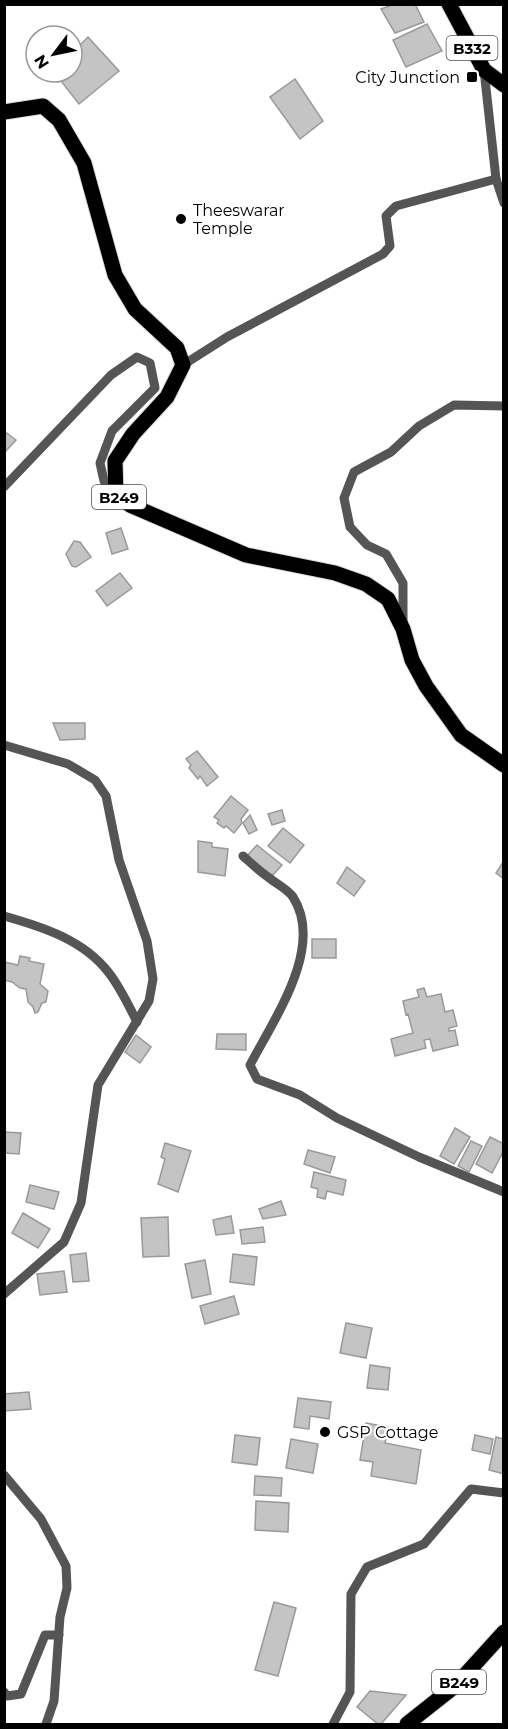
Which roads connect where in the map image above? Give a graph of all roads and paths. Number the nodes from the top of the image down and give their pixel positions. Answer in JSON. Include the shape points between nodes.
{"nodes":[{"id":1,"x":449,"y":4,"type":"edge"},
{"id":2,"x":484,"y":70,"type":"junction"},
{"id":3,"x":504,"y":85,"type":"edge"},
{"id":4,"x":4,"y":112,"type":"edge"},
{"id":5,"x":496,"y":179,"type":"junction"},
{"id":6,"x":504,"y":203,"type":"edge"},
{"id":7,"x":183,"y":365,"type":"junction"},
{"id":8,"x":504,"y":406,"type":"edge"},
{"id":9,"x":4,"y":487,"type":"edge"},
{"id":10,"x":116,"y":495,"type":"junction"},
{"id":11,"x":403,"y":629,"type":"junction"},
{"id":12,"x":4,"y":745,"type":"edge"},
{"id":13,"x":504,"y":765,"type":"edge"},
{"id":14,"x":243,"y":856,"type":"dead end"},
{"id":15,"x":4,"y":916,"type":"edge"},
{"id":16,"x":137,"y":1022,"type":"junction"},
{"id":17,"x":504,"y":1191,"type":"edge"},
{"id":18,"x":4,"y":1294,"type":"edge"},
{"id":19,"x":4,"y":1475,"type":"edge"},
{"id":20,"x":504,"y":1493,"type":"edge"},
{"id":21,"x":504,"y":1632,"type":"edge"},
{"id":22,"x":59,"y":1635,"type":"junction"},
{"id":23,"x":4,"y":1692,"type":"edge"},
{"id":24,"x":46,"y":1725,"type":"edge"},
{"id":25,"x":333,"y":1725,"type":"edge"},
{"id":26,"x":406,"y":1725,"type":"edge"}],
"edges":[{"from":1,"to":2,"type":"main road","number":"B332"},
{"from":2,"to":3,"type":"main road","number":"B332"},
{"from":2,"to":5,"type":"street"},
{"from":4,"to":7,"type":"main road","via":[[43,106],[59,120],[84,163],[115,275],[135,309],[177,348]]},
{"from":5,"to":6,"type":"street"},
{"from":5,"to":7,"type":"street","via":[[396,206],[386,216],[390,246],[383,254],[227,337]]},
{"from":7,"to":10,"type":"main road","number":"B249","via":[[167,397],[115,460]]},
{"from":8,"to":11,"type":"street","via":[[454,405],[419,426],[391,452],[354,472],[344,498],[350,526],[367,545],[386,554],[403,583]]},
{"from":9,"to":10,"type":"street","via":[[111,375],[137,357],[150,363],[155,388],[112,431],[100,463],[104,481]]},
{"from":10,"to":11,"type":"main road","number":"B249","via":[[130,505],[246,555],[335,573],[366,584],[388,599]]},
{"from":11,"to":13,"type":"main road","number":"B249","via":[[412,660],[426,686],[461,735]]},
{"from":12,"to":16,"type":"street","via":[[68,764],[95,780],[106,796],[119,860],[147,941],[153,979],[149,1001]]},
{"from":14,"to":17,"type":"street","via":[[293,896],[302,919],[304,939],[291,986],[250,1065],[257,1079],[300,1095],[337,1119],[419,1157]]},
{"from":15,"to":16,"type":"street","via":[[42,926],[78,944],[109,972]]},
{"from":16,"to":18,"type":"street","via":[[98,1085],[81,1203],[64,1242]]},
{"from":19,"to":22,"type":"street","via":[[41,1519],[66,1566],[67,1588]]},
{"from":20,"to":25,"type":"street","via":[[471,1489],[424,1544],[367,1567],[351,1594],[350,1692]]},
{"from":21,"to":26,"type":"main road","number":"B249","via":[[455,1686]]},
{"from":22,"to":23,"type":"street","via":[[45,1635],[21,1694],[7,1696]]},
{"from":22,"to":24,"type":"street","via":[[54,1701]]}]}
